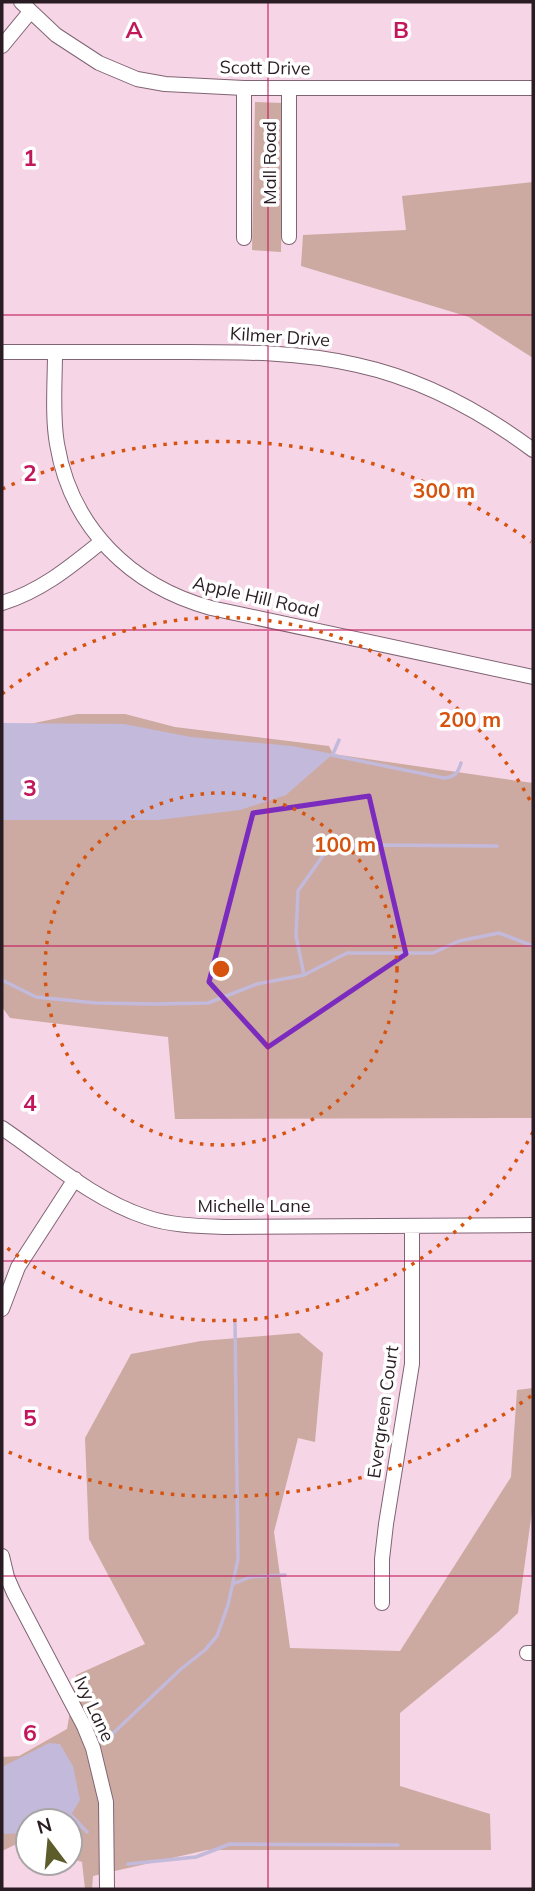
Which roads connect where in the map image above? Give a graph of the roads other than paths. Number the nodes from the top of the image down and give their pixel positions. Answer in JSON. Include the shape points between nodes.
{"nodes":[{"id":1,"x":26,"y":7,"type":"edge"},
{"id":2,"x":2,"y":46,"type":"edge"},
{"id":3,"x":244,"y":88,"type":"junction"},
{"id":4,"x":289,"y":88,"type":"junction"},
{"id":5,"x":533,"y":88,"type":"edge"},
{"id":6,"x":244,"y":237,"type":"dead end"},
{"id":7,"x":289,"y":237,"type":"dead end"},
{"id":8,"x":2,"y":352,"type":"edge"},
{"id":9,"x":55,"y":352,"type":"junction"},
{"id":10,"x":533,"y":450,"type":"edge"},
{"id":11,"x":101,"y":542,"type":"junction"},
{"id":12,"x":2,"y":603,"type":"edge"},
{"id":13,"x":533,"y":677,"type":"edge"},
{"id":14,"x":2,"y":1128,"type":"edge"},
{"id":15,"x":75,"y":1180,"type":"junction"},
{"id":16,"x":533,"y":1225,"type":"edge"},
{"id":17,"x":412,"y":1227,"type":"junction"},
{"id":18,"x":2,"y":1309,"type":"edge"},
{"id":19,"x":2,"y":1556,"type":"edge"},
{"id":20,"x":4,"y":1577,"type":"edge"},
{"id":21,"x":382,"y":1603,"type":"dead end"},
{"id":22,"x":107,"y":1889,"type":"edge"}],
"edges":[{"from":1,"to":2,"type":"street"},
{"from":1,"to":3,"type":"street","name":"Scott Drive","via":[[56,36],[136,79]]},
{"from":3,"to":4,"type":"street","name":"Scott Drive"},
{"from":3,"to":6,"type":"street","name":"Mall Road"},
{"from":4,"to":5,"type":"street","name":"Scott Drive"},
{"from":4,"to":7,"type":"street","name":"Mall Road"},
{"from":8,"to":9,"type":"street","name":"Kilmer Drive"},
{"from":9,"to":10,"type":"street","name":"Kilmer Drive","via":[[255,352],[360,365],[440,394]]},
{"from":9,"to":11,"type":"street","name":"Apple Hill Road","via":[[55,421],[61,462],[73,496]]},
{"from":11,"to":12,"type":"street","via":[[57,578]]},
{"from":11,"to":13,"type":"street","name":"Apple Hill Road","via":[[153,585],[188,602]]},
{"from":14,"to":15,"type":"street","name":"Michelle Lane"},
{"from":15,"to":17,"type":"street","name":"Michelle Lane","via":[[145,1217],[192,1226]]},
{"from":15,"to":18,"type":"street","via":[[18,1267]]},
{"from":16,"to":17,"type":"street","name":"Michelle Lane"},
{"from":17,"to":21,"type":"street","name":"Evergreen Court","via":[[412,1364],[386,1524]]},
{"from":19,"to":20,"type":"street","name":"Ivy Lane"},
{"from":20,"to":22,"type":"street","name":"Ivy Lane","via":[[93,1748],[106,1802]]}]}
